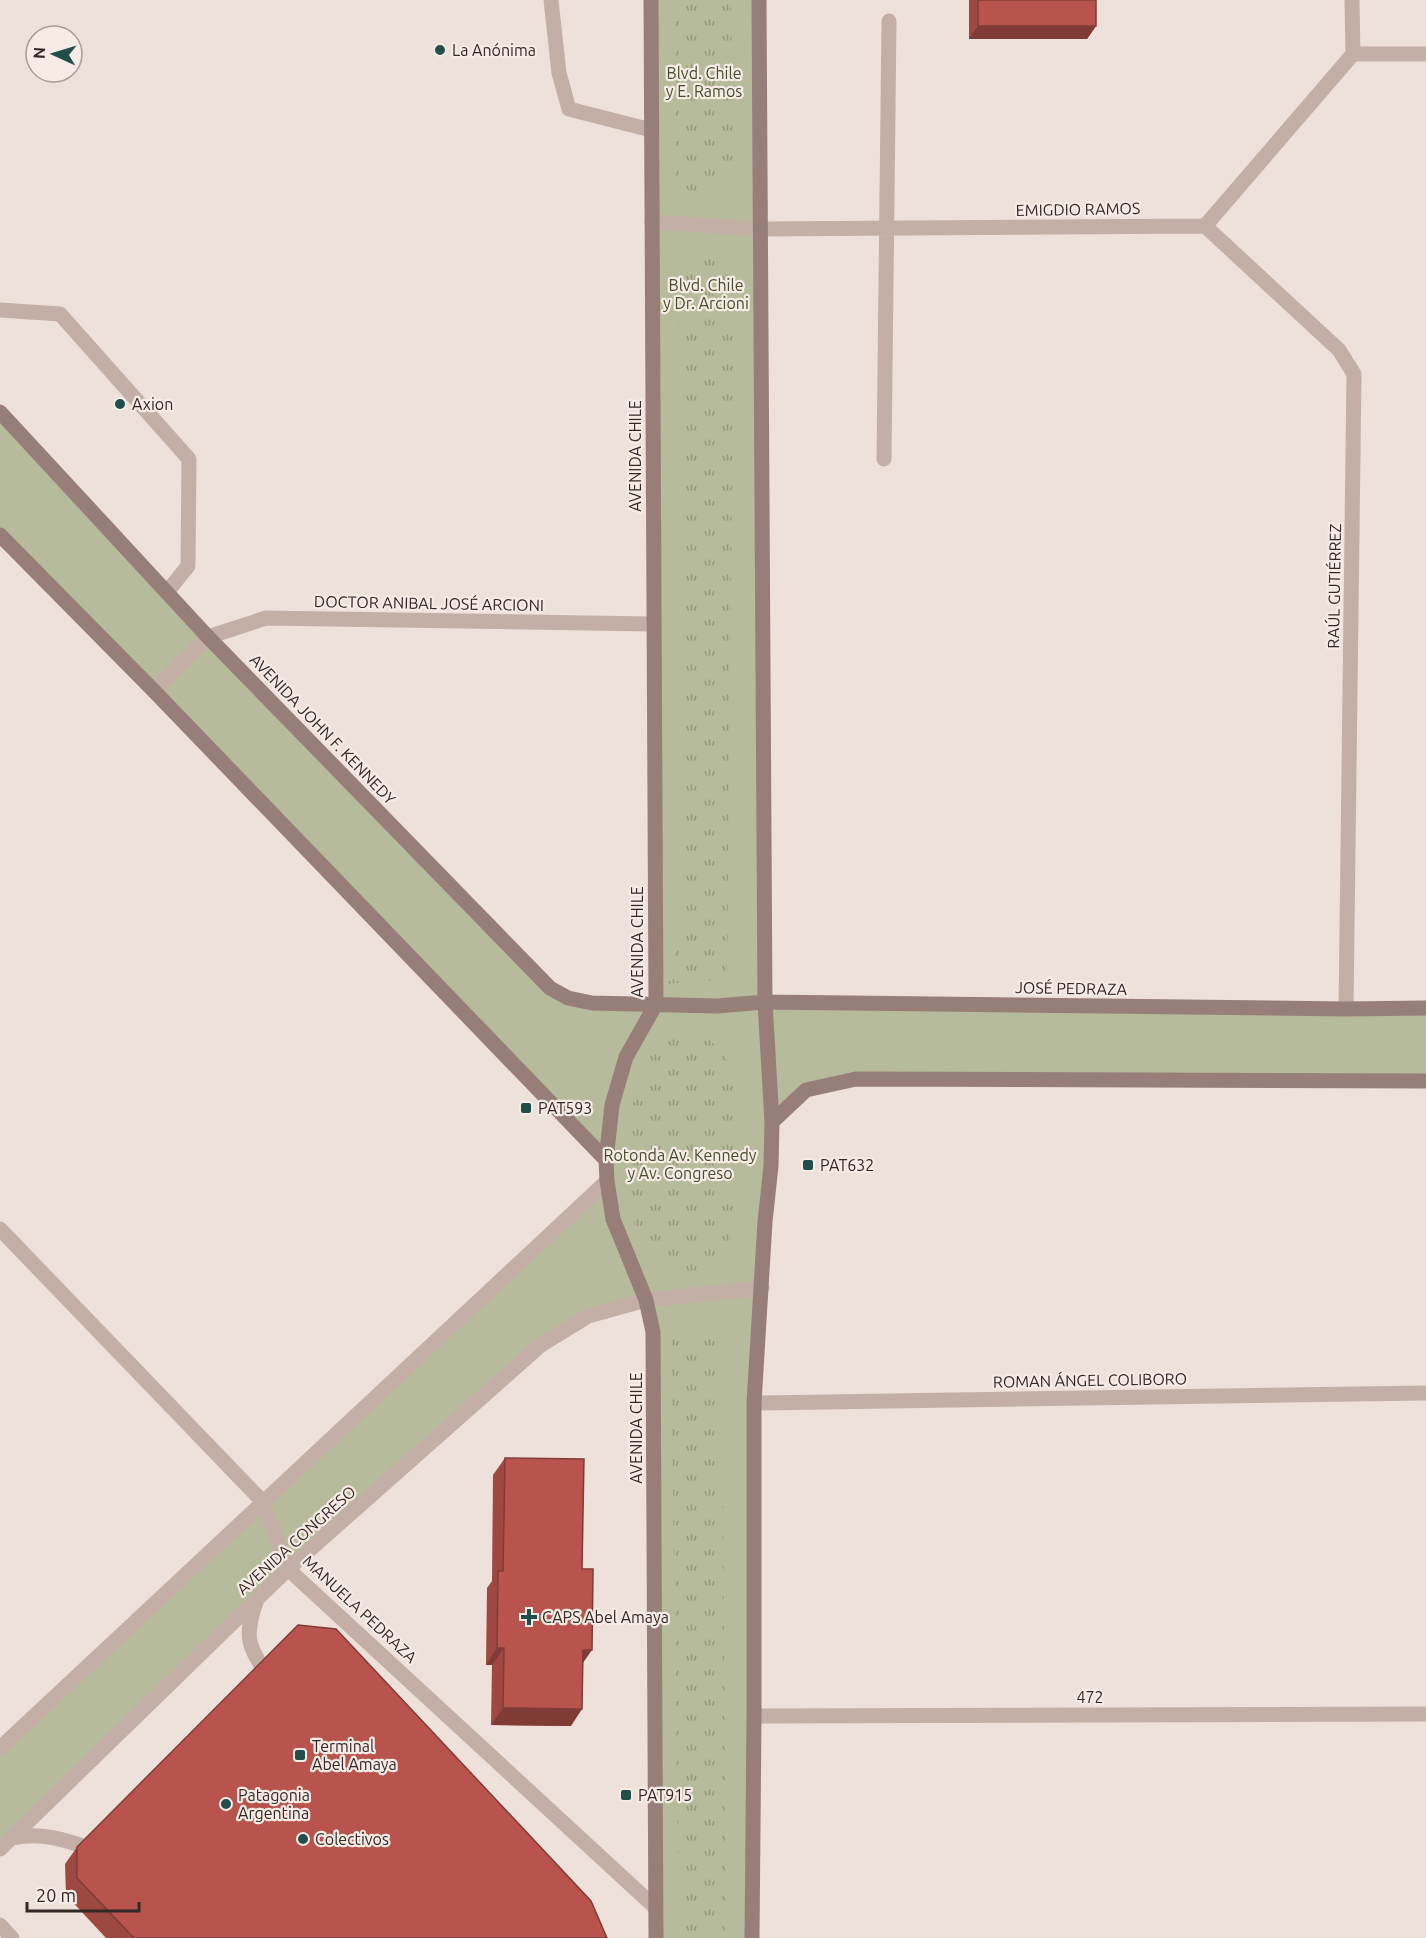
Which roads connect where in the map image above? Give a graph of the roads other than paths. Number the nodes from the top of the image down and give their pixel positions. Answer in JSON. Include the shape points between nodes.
{"nodes":[{"id":1,"x":551,"y":0,"type":"edge"},
{"id":2,"x":651,"y":0,"type":"edge"},
{"id":3,"x":759,"y":0,"type":"edge"},
{"id":4,"x":1352,"y":0,"type":"edge"},
{"id":5,"x":889,"y":21,"type":"dead end"},
{"id":6,"x":1353,"y":54,"type":"junction"},
{"id":7,"x":1426,"y":54,"type":"edge"},
{"id":8,"x":651,"y":130,"type":"junction"},
{"id":9,"x":652,"y":222,"type":"junction"},
{"id":10,"x":1205,"y":226,"type":"junction"},
{"id":11,"x":760,"y":229,"type":"junction"},
{"id":12,"x":886,"y":229,"type":"junction"},
{"id":13,"x":0,"y":310,"type":"edge"},
{"id":14,"x":0,"y":412,"type":"edge"},
{"id":15,"x":884,"y":459,"type":"dead end"},
{"id":16,"x":2,"y":543,"type":"edge"},
{"id":17,"x":167,"y":592,"type":"junction"},
{"id":18,"x":653,"y":624,"type":"junction"},
{"id":19,"x":208,"y":636,"type":"junction"},
{"id":20,"x":154,"y":691,"type":"junction"},
{"id":21,"x":765,"y":1002,"type":"junction"},
{"id":22,"x":656,"y":1004,"type":"junction"},
{"id":23,"x":717,"y":1006,"type":"joint"},
{"id":24,"x":1426,"y":1008,"type":"edge"},
{"id":25,"x":1346,"y":1009,"type":"junction"},
{"id":26,"x":1426,"y":1081,"type":"edge"},
{"id":27,"x":772,"y":1122,"type":"junction"},
{"id":28,"x":606,"y":1160,"type":"junction"},
{"id":29,"x":607,"y":1181,"type":"junction"},
{"id":30,"x":0,"y":1229,"type":"edge"},
{"id":31,"x":762,"y":1288,"type":"junction"},
{"id":32,"x":646,"y":1300,"type":"junction"},
{"id":33,"x":1426,"y":1393,"type":"edge"},
{"id":34,"x":754,"y":1403,"type":"junction"},
{"id":35,"x":262,"y":1502,"type":"junction"},
{"id":36,"x":288,"y":1569,"type":"junction"},
{"id":37,"x":257,"y":1599,"type":"junction"},
{"id":38,"x":277,"y":1688,"type":"edge"},
{"id":39,"x":1426,"y":1714,"type":"edge"},
{"id":40,"x":754,"y":1716,"type":"junction"},
{"id":41,"x":0,"y":1748,"type":"edge"},
{"id":42,"x":12,"y":1838,"type":"junction"},
{"id":43,"x":0,"y":1850,"type":"edge"},
{"id":44,"x":107,"y":1857,"type":"edge"},
{"id":45,"x":657,"y":1909,"type":"junction"},
{"id":46,"x":0,"y":1925,"type":"edge"},
{"id":47,"x":12,"y":1938,"type":"edge"},
{"id":48,"x":656,"y":1938,"type":"edge"},
{"id":49,"x":752,"y":1938,"type":"edge"}],
"edges":[{"from":1,"to":8,"type":"street","via":[[559,73],[568,110]]},
{"from":2,"to":8,"type":"main road","name":"AVENIDA CHILE"},
{"from":3,"to":11,"type":"main road"},
{"from":4,"to":6,"type":"street"},
{"from":5,"to":12,"type":"street"},
{"from":6,"to":7,"type":"street"},
{"from":6,"to":10,"type":"street"},
{"from":8,"to":9,"type":"main road","name":"AVENIDA CHILE"},
{"from":9,"to":11,"type":"street","name":"EMIGDIO RAMOS"},
{"from":9,"to":18,"type":"main road","name":"AVENIDA CHILE"},
{"from":10,"to":12,"type":"street","name":"EMIGDIO RAMOS"},
{"from":10,"to":25,"type":"street","name":"RAÚL GUTIÉRREZ","via":[[1339,350],[1354,374]]},
{"from":11,"to":12,"type":"street","name":"EMIGDIO RAMOS"},
{"from":11,"to":21,"type":"main road"},
{"from":12,"to":15,"type":"street"},
{"from":13,"to":17,"type":"street","via":[[60,314],[189,459],[188,566]]},
{"from":14,"to":17,"type":"main road","name":"AVENIDA JOHN F. KENNEDY"},
{"from":16,"to":20,"type":"main road"},
{"from":17,"to":19,"type":"main road","name":"AVENIDA JOHN F. KENNEDY"},
{"from":18,"to":19,"type":"street","name":"DOCTOR ANIBAL JOSÉ ARCIONI","via":[[266,618]]},
{"from":18,"to":22,"type":"main road","name":"AVENIDA CHILE"},
{"from":19,"to":20,"type":"street"},
{"from":19,"to":22,"type":"main road","name":"AVENIDA JOHN F. KENNEDY","via":[[550,988],[568,998],[592,1003]]},
{"from":20,"to":28,"type":"main road"},
{"from":21,"to":23,"type":"main road","name":"JOSÉ PEDRAZA"},
{"from":21,"to":25,"type":"main road","name":"JOSÉ PEDRAZA"},
{"from":21,"to":27,"type":"main road"},
{"from":22,"to":23,"type":"main road","name":"AVENIDA JOHN F. KENNEDY"},
{"from":22,"to":28,"type":"main road","name":"AVENIDA CHILE","via":[[626,1057],[612,1105]]},
{"from":24,"to":25,"type":"main road","name":"JOSÉ PEDRAZA"},
{"from":26,"to":27,"type":"main road","via":[[856,1079],[806,1090]]},
{"from":27,"to":31,"type":"main road"},
{"from":28,"to":29,"type":"main road","name":"AVENIDA CHILE"},
{"from":29,"to":32,"type":"main road","name":"AVENIDA CHILE","via":[[613,1219]]},
{"from":29,"to":35,"type":"street"},
{"from":30,"to":35,"type":"street","name":"MANUELA PEDRAZA"},
{"from":31,"to":32,"type":"street","name":"AVENIDA CONGRESO"},
{"from":31,"to":34,"type":"main road"},
{"from":32,"to":36,"type":"street","name":"AVENIDA CONGRESO","via":[[588,1316],[541,1345]]},
{"from":32,"to":45,"type":"main road","name":"AVENIDA CHILE","via":[[653,1332]]},
{"from":33,"to":34,"type":"street","name":"ROMAN ÁNGEL COLIBORO"},
{"from":34,"to":40,"type":"main road"},
{"from":35,"to":36,"type":"street","name":"MANUELA PEDRAZA"},
{"from":35,"to":41,"type":"street"},
{"from":36,"to":37,"type":"street","name":"AVENIDA CONGRESO"},
{"from":36,"to":45,"type":"street","name":"MANUELA PEDRAZA"},
{"from":37,"to":38,"type":"street","via":[[249,1621],[250,1647]]},
{"from":37,"to":42,"type":"street","name":"AVENIDA CONGRESO"},
{"from":39,"to":40,"type":"street","name":"472"},
{"from":40,"to":49,"type":"main road"},
{"from":42,"to":43,"type":"street","name":"AVENIDA CONGRESO"},
{"from":42,"to":44,"type":"street","via":[[28,1834],[58,1838]]},
{"from":45,"to":48,"type":"main road","name":"AVENIDA CHILE"},
{"from":46,"to":47,"type":"street"}]}
